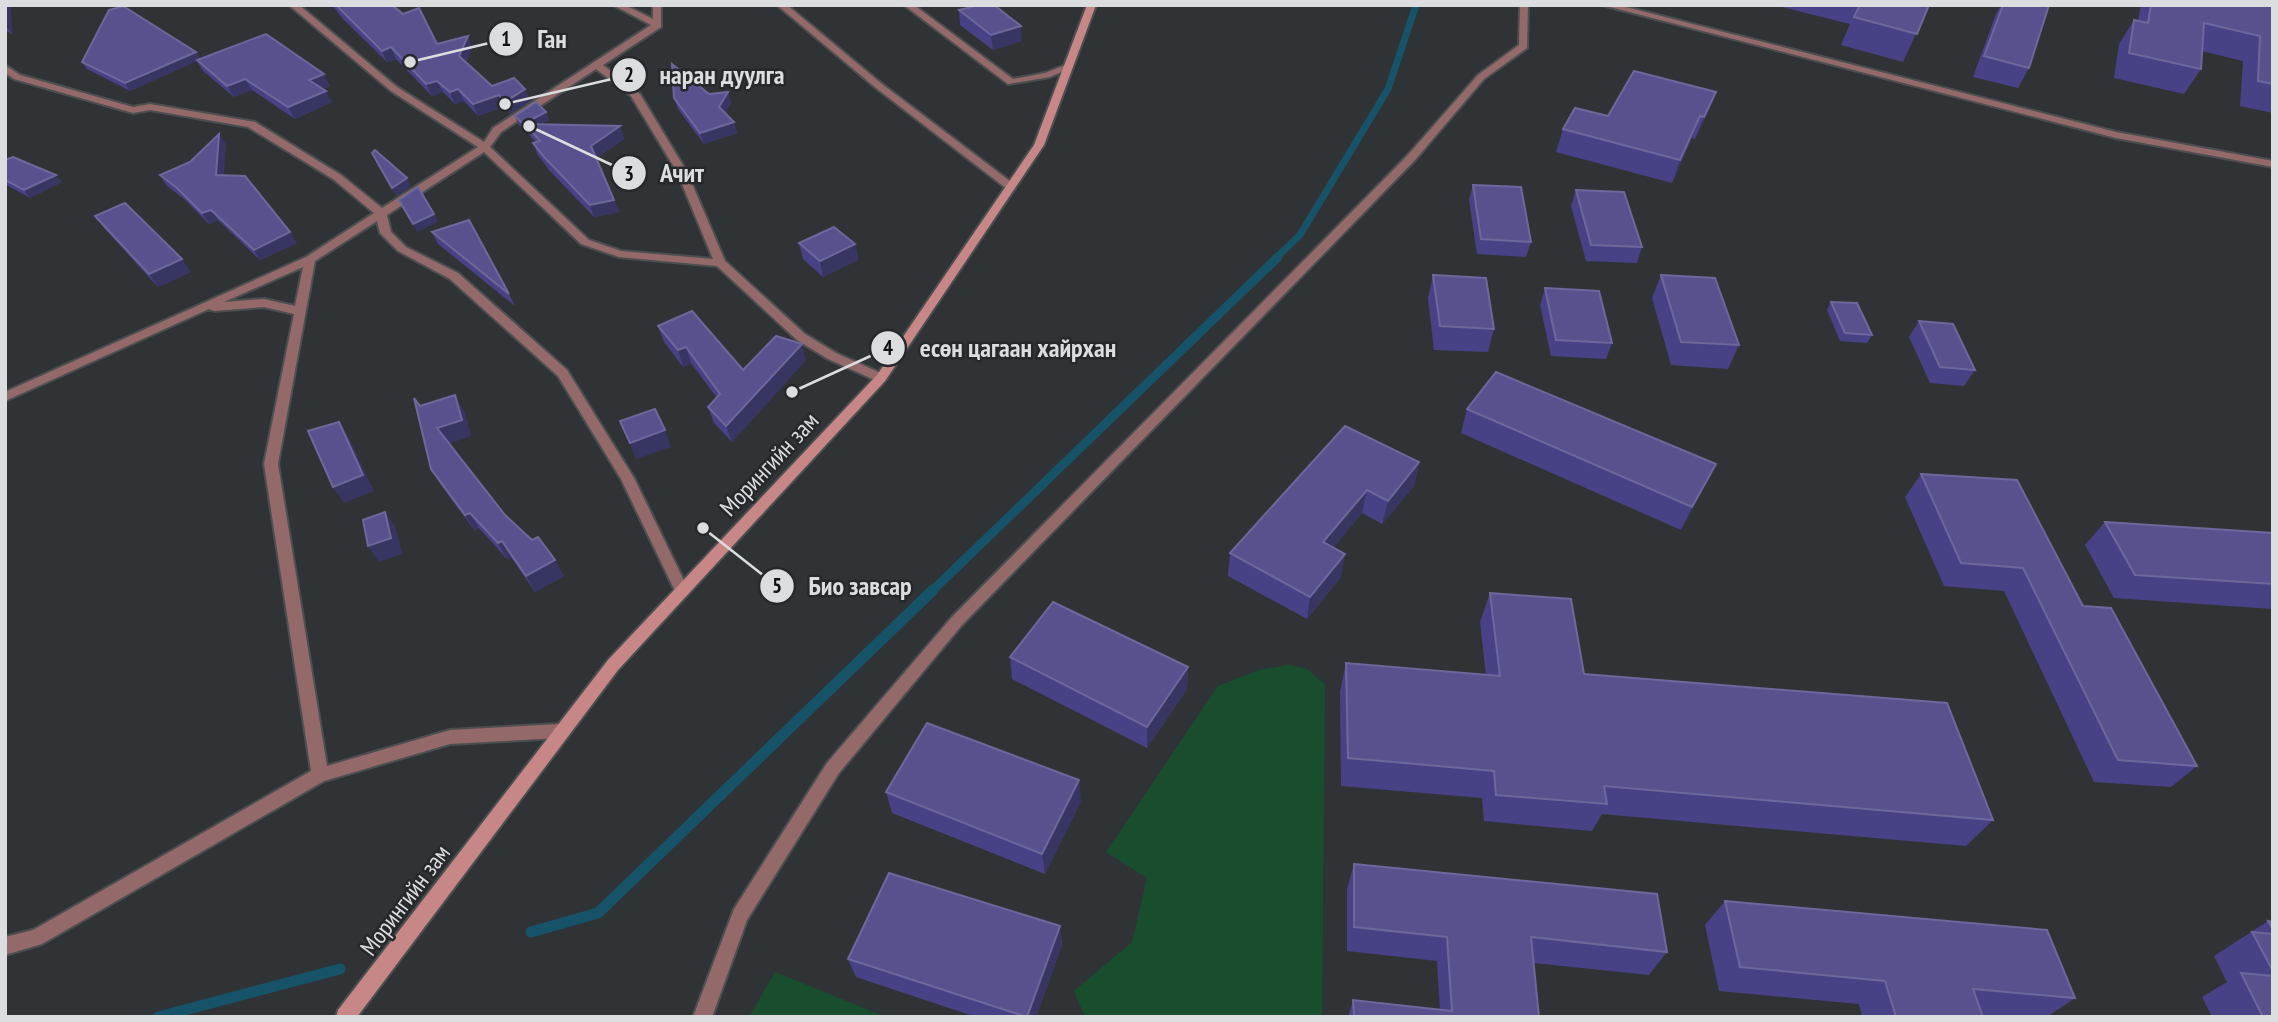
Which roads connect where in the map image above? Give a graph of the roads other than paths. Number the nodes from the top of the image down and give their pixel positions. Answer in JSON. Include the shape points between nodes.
{"nodes":[{"id":1,"x":293,"y":5,"type":"edge"},
{"id":2,"x":617,"y":5,"type":"edge"},
{"id":3,"x":657,"y":5,"type":"edge"},
{"id":4,"x":781,"y":5,"type":"edge"},
{"id":5,"x":908,"y":5,"type":"edge"},
{"id":6,"x":1524,"y":5,"type":"edge"},
{"id":7,"x":1606,"y":5,"type":"edge"},
{"id":8,"x":1091,"y":6,"type":"edge"},
{"id":9,"x":658,"y":24,"type":"junction"},
{"id":10,"x":595,"y":64,"type":"junction"},
{"id":11,"x":1068,"y":67,"type":"junction"},
{"id":12,"x":5,"y":68,"type":"edge"},
{"id":13,"x":485,"y":147,"type":"junction"},
{"id":14,"x":2273,"y":164,"type":"edge"},
{"id":15,"x":1011,"y":187,"type":"junction"},
{"id":16,"x":381,"y":214,"type":"junction"},
{"id":17,"x":310,"y":259,"type":"junction"},
{"id":18,"x":720,"y":263,"type":"junction"},
{"id":19,"x":196,"y":310,"type":"junction"},
{"id":20,"x":299,"y":311,"type":"junction"},
{"id":21,"x":881,"y":377,"type":"junction"},
{"id":22,"x":5,"y":397,"type":"edge"},
{"id":23,"x":682,"y":591,"type":"junction"},
{"id":24,"x":560,"y":731,"type":"junction"},
{"id":25,"x":320,"y":775,"type":"junction"},
{"id":26,"x":5,"y":946,"type":"edge"},
{"id":27,"x":345,"y":1017,"type":"edge"},
{"id":28,"x":702,"y":1017,"type":"edge"}],
"edges":[{"from":1,"to":13,"type":"street","via":[[394,89]]},
{"from":2,"to":9,"type":"street"},
{"from":3,"to":9,"type":"street"},
{"from":4,"to":15,"type":"street"},
{"from":5,"to":11,"type":"street","via":[[1011,82]]},
{"from":6,"to":28,"type":"street","via":[[1524,46],[1481,78],[1411,158],[957,621],[833,768],[740,915]]},
{"from":7,"to":14,"type":"street","via":[[2116,135]]},
{"from":8,"to":11,"type":"main road","name":"Морингийн зам"},
{"from":9,"to":10,"type":"street"},
{"from":10,"to":13,"type":"street","via":[[497,130]]},
{"from":10,"to":18,"type":"street","via":[[635,94],[682,172]]},
{"from":11,"to":15,"type":"main road","name":"Морингийн зам","via":[[1039,145]]},
{"from":12,"to":16,"type":"street","via":[[17,77],[133,110],[168,109],[251,124],[337,177]]},
{"from":13,"to":16,"type":"street"},
{"from":13,"to":18,"type":"street","via":[[585,242],[620,254]]},
{"from":15,"to":21,"type":"main road","name":"Морингийн зам"},
{"from":16,"to":17,"type":"street"},
{"from":16,"to":23,"type":"street","via":[[386,233],[402,249],[454,276],[563,373],[627,478]]},
{"from":17,"to":19,"type":"street"},
{"from":17,"to":20,"type":"street"},
{"from":18,"to":21,"type":"street","via":[[801,337]]},
{"from":19,"to":20,"type":"street","via":[[264,303]]},
{"from":19,"to":22,"type":"street"},
{"from":20,"to":25,"type":"street","via":[[271,464]]},
{"from":21,"to":23,"type":"main road","name":"Морингийн зам"},
{"from":23,"to":24,"type":"main road","name":"Морингийн зам"},
{"from":24,"to":25,"type":"street","via":[[450,737]]},
{"from":24,"to":27,"type":"main road","name":"Морингийн зам"},
{"from":25,"to":26,"type":"street","via":[[36,938]]}]}
